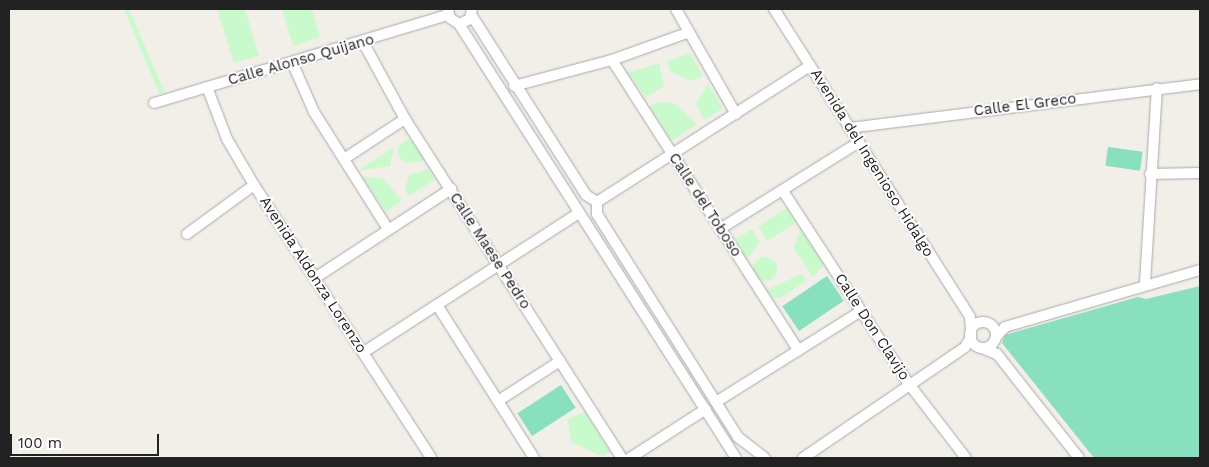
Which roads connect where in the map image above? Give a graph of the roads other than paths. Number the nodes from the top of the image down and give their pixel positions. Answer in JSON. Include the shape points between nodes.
{"nodes":[{"id":1,"x":676,"y":9,"type":"edge"},
{"id":2,"x":774,"y":9,"type":"edge"},
{"id":3,"x":448,"y":12,"type":"edge"},
{"id":4,"x":472,"y":12,"type":"edge"},
{"id":5,"x":459,"y":24,"type":"junction"},
{"id":6,"x":687,"y":33,"type":"junction"},
{"id":7,"x":363,"y":42,"type":"junction"},
{"id":8,"x":612,"y":60,"type":"junction"},
{"id":9,"x":292,"y":62,"type":"junction"},
{"id":10,"x":810,"y":66,"type":"junction"},
{"id":11,"x":1200,"y":84,"type":"edge"},
{"id":12,"x":514,"y":86,"type":"junction"},
{"id":13,"x":207,"y":87,"type":"junction"},
{"id":14,"x":1157,"y":88,"type":"junction"},
{"id":15,"x":154,"y":103,"type":"dead end"},
{"id":16,"x":736,"y":114,"type":"junction"},
{"id":17,"x":405,"y":120,"type":"junction"},
{"id":18,"x":849,"y":128,"type":"junction"},
{"id":19,"x":859,"y":142,"type":"junction"},
{"id":20,"x":673,"y":156,"type":"junction"},
{"id":21,"x":344,"y":159,"type":"junction"},
{"id":22,"x":1200,"y":173,"type":"edge"},
{"id":23,"x":1150,"y":174,"type":"junction"},
{"id":24,"x":254,"y":185,"type":"junction"},
{"id":25,"x":451,"y":189,"type":"junction"},
{"id":26,"x":783,"y":191,"type":"junction"},
{"id":27,"x":586,"y":195,"type":"junction"},
{"id":28,"x":597,"y":202,"type":"junction"},
{"id":29,"x":579,"y":214,"type":"junction"},
{"id":30,"x":597,"y":214,"type":"junction"},
{"id":31,"x":388,"y":229,"type":"junction"},
{"id":32,"x":720,"y":229,"type":"junction"},
{"id":33,"x":187,"y":234,"type":"dead end"},
{"id":34,"x":499,"y":265,"type":"junction"},
{"id":35,"x":1200,"y":270,"type":"edge"},
{"id":36,"x":315,"y":278,"type":"junction"},
{"id":37,"x":1145,"y":283,"type":"junction"},
{"id":38,"x":437,"y":305,"type":"junction"},
{"id":39,"x":861,"y":311,"type":"junction"},
{"id":40,"x":970,"y":317,"type":"junction"},
{"id":41,"x":986,"y":323,"type":"junction"},
{"id":42,"x":1005,"y":327,"type":"junction"},
{"id":43,"x":971,"y":335,"type":"junction"},
{"id":44,"x":995,"y":339,"type":"junction"},
{"id":45,"x":965,"y":347,"type":"junction"},
{"id":46,"x":980,"y":348,"type":"junction"},
{"id":47,"x":798,"y":350,"type":"junction"},
{"id":48,"x":364,"y":352,"type":"junction"},
{"id":49,"x":997,"y":354,"type":"junction"},
{"id":50,"x":560,"y":361,"type":"junction"},
{"id":51,"x":909,"y":384,"type":"junction"},
{"id":52,"x":498,"y":401,"type":"junction"},
{"id":53,"x":716,"y":402,"type":"junction"},
{"id":54,"x":706,"y":409,"type":"junction"},
{"id":55,"x":962,"y":457,"type":"edge"},
{"id":56,"x":431,"y":458,"type":"edge"},
{"id":57,"x":534,"y":458,"type":"edge"},
{"id":58,"x":622,"y":458,"type":"edge"},
{"id":59,"x":630,"y":458,"type":"edge"},
{"id":60,"x":736,"y":458,"type":"edge"},
{"id":61,"x":764,"y":458,"type":"edge"},
{"id":62,"x":803,"y":458,"type":"edge"},
{"id":63,"x":1080,"y":458,"type":"edge"}],
"edges":[{"from":1,"to":6,"type":"street"},
{"from":2,"to":10,"type":"street","name":"Avenida del Ingenioso Hidalgo"},
{"from":3,"to":5,"type":"street"},
{"from":3,"to":7,"type":"street","name":"Calle Alonso Quijano"},
{"from":4,"to":5,"type":"street"},
{"from":4,"to":12,"type":"street"},
{"from":5,"to":29,"type":"street"},
{"from":6,"to":8,"type":"street"},
{"from":6,"to":16,"type":"street"},
{"from":7,"to":9,"type":"street","name":"Calle Alonso Quijano"},
{"from":7,"to":17,"type":"street","name":"Calle Maese Pedro"},
{"from":8,"to":12,"type":"street"},
{"from":8,"to":20,"type":"street","name":"Calle del Toboso"},
{"from":9,"to":13,"type":"street","name":"Calle Alonso Quijano"},
{"from":9,"to":21,"type":"street","via":[[309,104]]},
{"from":10,"to":16,"type":"street"},
{"from":10,"to":18,"type":"street","name":"Avenida del Ingenioso Hidalgo"},
{"from":11,"to":14,"type":"street","name":"Calle El Greco"},
{"from":12,"to":27,"type":"street"},
{"from":13,"to":15,"type":"street","name":"Calle Alonso Quijano"},
{"from":13,"to":24,"type":"street","name":"Avenida Aldonza Lorenzo","via":[[227,140]]},
{"from":14,"to":18,"type":"street","name":"Calle El Greco"},
{"from":14,"to":23,"type":"street"},
{"from":16,"to":20,"type":"street"},
{"from":17,"to":21,"type":"street"},
{"from":17,"to":25,"type":"street","name":"Calle Maese Pedro"},
{"from":18,"to":19,"type":"street","name":"Avenida del Ingenioso Hidalgo"},
{"from":19,"to":26,"type":"street"},
{"from":19,"to":40,"type":"street","name":"Avenida del Ingenioso Hidalgo"},
{"from":20,"to":28,"type":"street"},
{"from":20,"to":32,"type":"street","name":"Calle del Toboso"},
{"from":21,"to":31,"type":"street"},
{"from":22,"to":23,"type":"street"},
{"from":23,"to":37,"type":"street"},
{"from":24,"to":33,"type":"street"},
{"from":24,"to":36,"type":"street","name":"Avenida Aldonza Lorenzo"},
{"from":25,"to":31,"type":"street"},
{"from":25,"to":34,"type":"street","name":"Calle Maese Pedro"},
{"from":26,"to":32,"type":"street"},
{"from":26,"to":39,"type":"street","name":"Calle Don Clavijo"},
{"from":27,"to":28,"type":"street"},
{"from":27,"to":29,"type":"street"},
{"from":28,"to":30,"type":"street"},
{"from":29,"to":30,"type":"street"},
{"from":29,"to":34,"type":"street"},
{"from":29,"to":54,"type":"street"},
{"from":30,"to":53,"type":"street"},
{"from":31,"to":36,"type":"street"},
{"from":32,"to":47,"type":"street","name":"Calle del Toboso"},
{"from":34,"to":38,"type":"street"},
{"from":34,"to":50,"type":"street","name":"Calle Maese Pedro"},
{"from":35,"to":37,"type":"street"},
{"from":36,"to":48,"type":"street","name":"Avenida Aldonza Lorenzo"},
{"from":37,"to":42,"type":"street"},
{"from":38,"to":48,"type":"street"},
{"from":38,"to":52,"type":"street"},
{"from":39,"to":47,"type":"street"},
{"from":39,"to":51,"type":"street","name":"Calle Don Clavijo"},
{"from":40,"to":41,"type":"street"},
{"from":40,"to":43,"type":"street","name":"Avenida del Ingenioso Hidalgo"},
{"from":41,"to":42,"type":"street"},
{"from":41,"to":43,"type":"street"},
{"from":41,"to":44,"type":"street"},
{"from":42,"to":44,"type":"street"},
{"from":43,"to":45,"type":"street"},
{"from":43,"to":46,"type":"street"},
{"from":44,"to":46,"type":"street"},
{"from":44,"to":49,"type":"street"},
{"from":45,"to":46,"type":"street"},
{"from":45,"to":51,"type":"street"},
{"from":46,"to":49,"type":"street"},
{"from":47,"to":53,"type":"street"},
{"from":48,"to":56,"type":"street","name":"Avenida Aldonza Lorenzo"},
{"from":49,"to":63,"type":"street"},
{"from":50,"to":52,"type":"street"},
{"from":50,"to":58,"type":"street","name":"Calle Maese Pedro"},
{"from":51,"to":55,"type":"street","name":"Calle Don Clavijo"},
{"from":51,"to":62,"type":"street"},
{"from":52,"to":57,"type":"street"},
{"from":53,"to":61,"type":"street","via":[[742,442]]},
{"from":54,"to":59,"type":"street"},
{"from":54,"to":60,"type":"street"}]}
